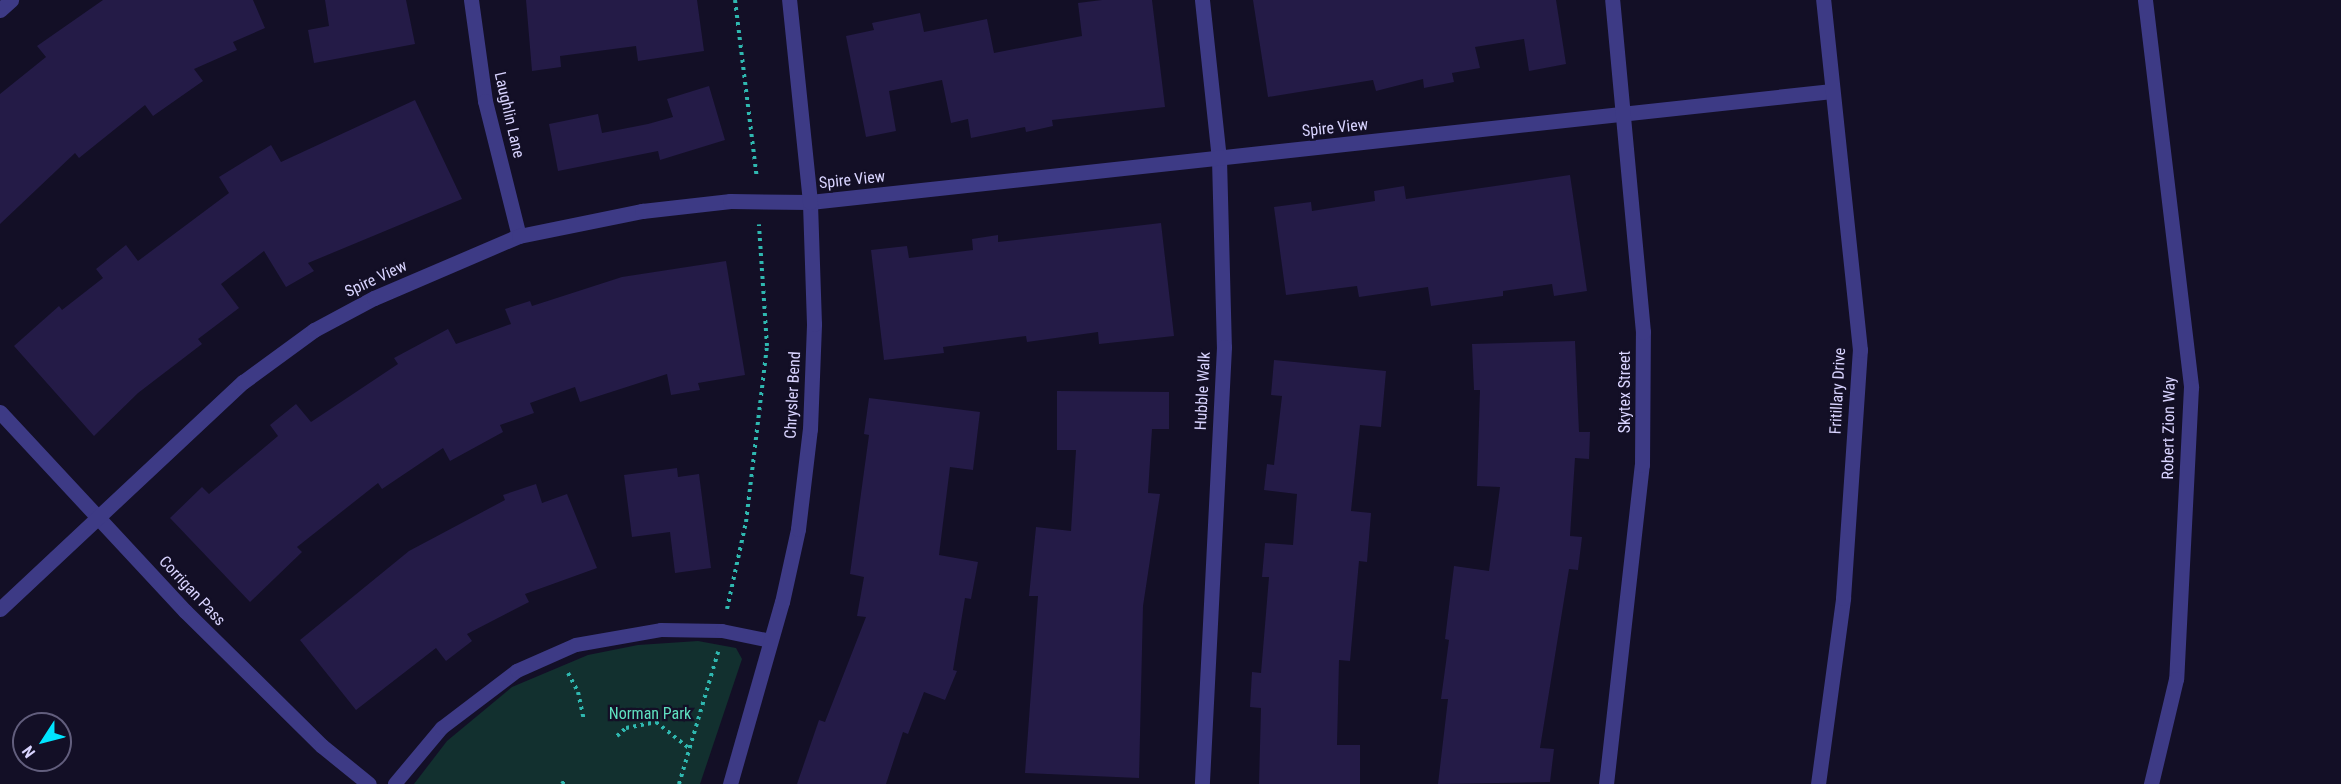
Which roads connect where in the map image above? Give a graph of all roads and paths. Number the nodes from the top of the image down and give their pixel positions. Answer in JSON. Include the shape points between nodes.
{"nodes":[{"id":1,"x":11,"y":0,"type":"edge"},
{"id":2,"x":471,"y":0,"type":"edge"},
{"id":3,"x":735,"y":0,"type":"edge"},
{"id":4,"x":789,"y":0,"type":"edge"},
{"id":5,"x":1202,"y":0,"type":"edge"},
{"id":6,"x":1612,"y":0,"type":"edge"},
{"id":7,"x":1823,"y":0,"type":"edge"},
{"id":8,"x":2145,"y":0,"type":"edge"},
{"id":9,"x":0,"y":10,"type":"edge"},
{"id":10,"x":1832,"y":91,"type":"junction"},
{"id":11,"x":1625,"y":113,"type":"junction"},
{"id":12,"x":1220,"y":159,"type":"junction"},
{"id":13,"x":758,"y":179,"type":"dead end"},
{"id":14,"x":810,"y":202,"type":"junction"},
{"id":15,"x":758,"y":229,"type":"dead end"},
{"id":16,"x":519,"y":236,"type":"junction"},
{"id":17,"x":0,"y":412,"type":"edge"},
{"id":18,"x":98,"y":516,"type":"junction"},
{"id":19,"x":0,"y":609,"type":"edge"},
{"id":20,"x":722,"y":631,"type":"junction"},
{"id":21,"x":771,"y":641,"type":"junction"},
{"id":22,"x":559,"y":652,"type":"junction"},
{"id":23,"x":585,"y":720,"type":"dead end"},
{"id":24,"x":617,"y":736,"type":"dead end"},
{"id":25,"x":690,"y":750,"type":"junction"},
{"id":26,"x":369,"y":784,"type":"edge"},
{"id":27,"x":395,"y":784,"type":"edge"},
{"id":28,"x":679,"y":784,"type":"edge"},
{"id":29,"x":730,"y":784,"type":"edge"},
{"id":30,"x":1202,"y":784,"type":"edge"},
{"id":31,"x":1606,"y":784,"type":"edge"},
{"id":32,"x":1818,"y":784,"type":"edge"},
{"id":33,"x":2151,"y":784,"type":"edge"}],
"edges":[{"from":1,"to":9,"type":"street"},
{"from":2,"to":16,"type":"street","name":"Laughlin Lane","via":[[485,101]]},
{"from":3,"to":13,"type":"path"},
{"from":4,"to":14,"type":"street","name":"Chrysler Bend"},
{"from":5,"to":12,"type":"street","name":"Hubble Walk"},
{"from":6,"to":11,"type":"street","name":"Skytex Street"},
{"from":7,"to":10,"type":"street","name":"Fritillary Drive"},
{"from":8,"to":33,"type":"street","name":"Robert Zion Way","via":[[2191,387],[2176,679]]},
{"from":10,"to":11,"type":"street","name":"Spire View"},
{"from":10,"to":32,"type":"street","name":"Fritillary Drive","via":[[1860,350],[1843,598]]},
{"from":11,"to":12,"type":"street","name":"Spire View"},
{"from":11,"to":31,"type":"street","name":"Skytex Street","via":[[1643,332],[1642,465]]},
{"from":12,"to":14,"type":"street","name":"Spire View"},
{"from":12,"to":30,"type":"street","name":"Hubble Walk","via":[[1224,347]]},
{"from":14,"to":16,"type":"street","name":"Spire View","via":[[730,201],[642,210]]},
{"from":14,"to":21,"type":"street","name":"Chrysler Bend","via":[[814,324],[810,429],[798,529]]},
{"from":15,"to":20,"type":"path","via":[[767,346],[746,522]]},
{"from":16,"to":18,"type":"street","name":"Spire View","via":[[374,298],[314,330],[243,382]]},
{"from":17,"to":18,"type":"street","name":"Corrigan Pass"},
{"from":18,"to":19,"type":"street","name":"Spire View"},
{"from":18,"to":26,"type":"street","name":"Corrigan Pass","via":[[185,611],[322,746]]},
{"from":20,"to":21,"type":"lane"},
{"from":20,"to":22,"type":"lane","via":[[661,630],[576,645]]},
{"from":20,"to":25,"type":"path"},
{"from":21,"to":29,"type":"street","name":"Chrysler Bend"},
{"from":22,"to":23,"type":"path","via":[[578,692]]},
{"from":22,"to":27,"type":"lane","via":[[517,671],[442,729]]},
{"from":24,"to":25,"type":"path","via":[[626,728],[656,722]]},
{"from":25,"to":28,"type":"path"}]}
